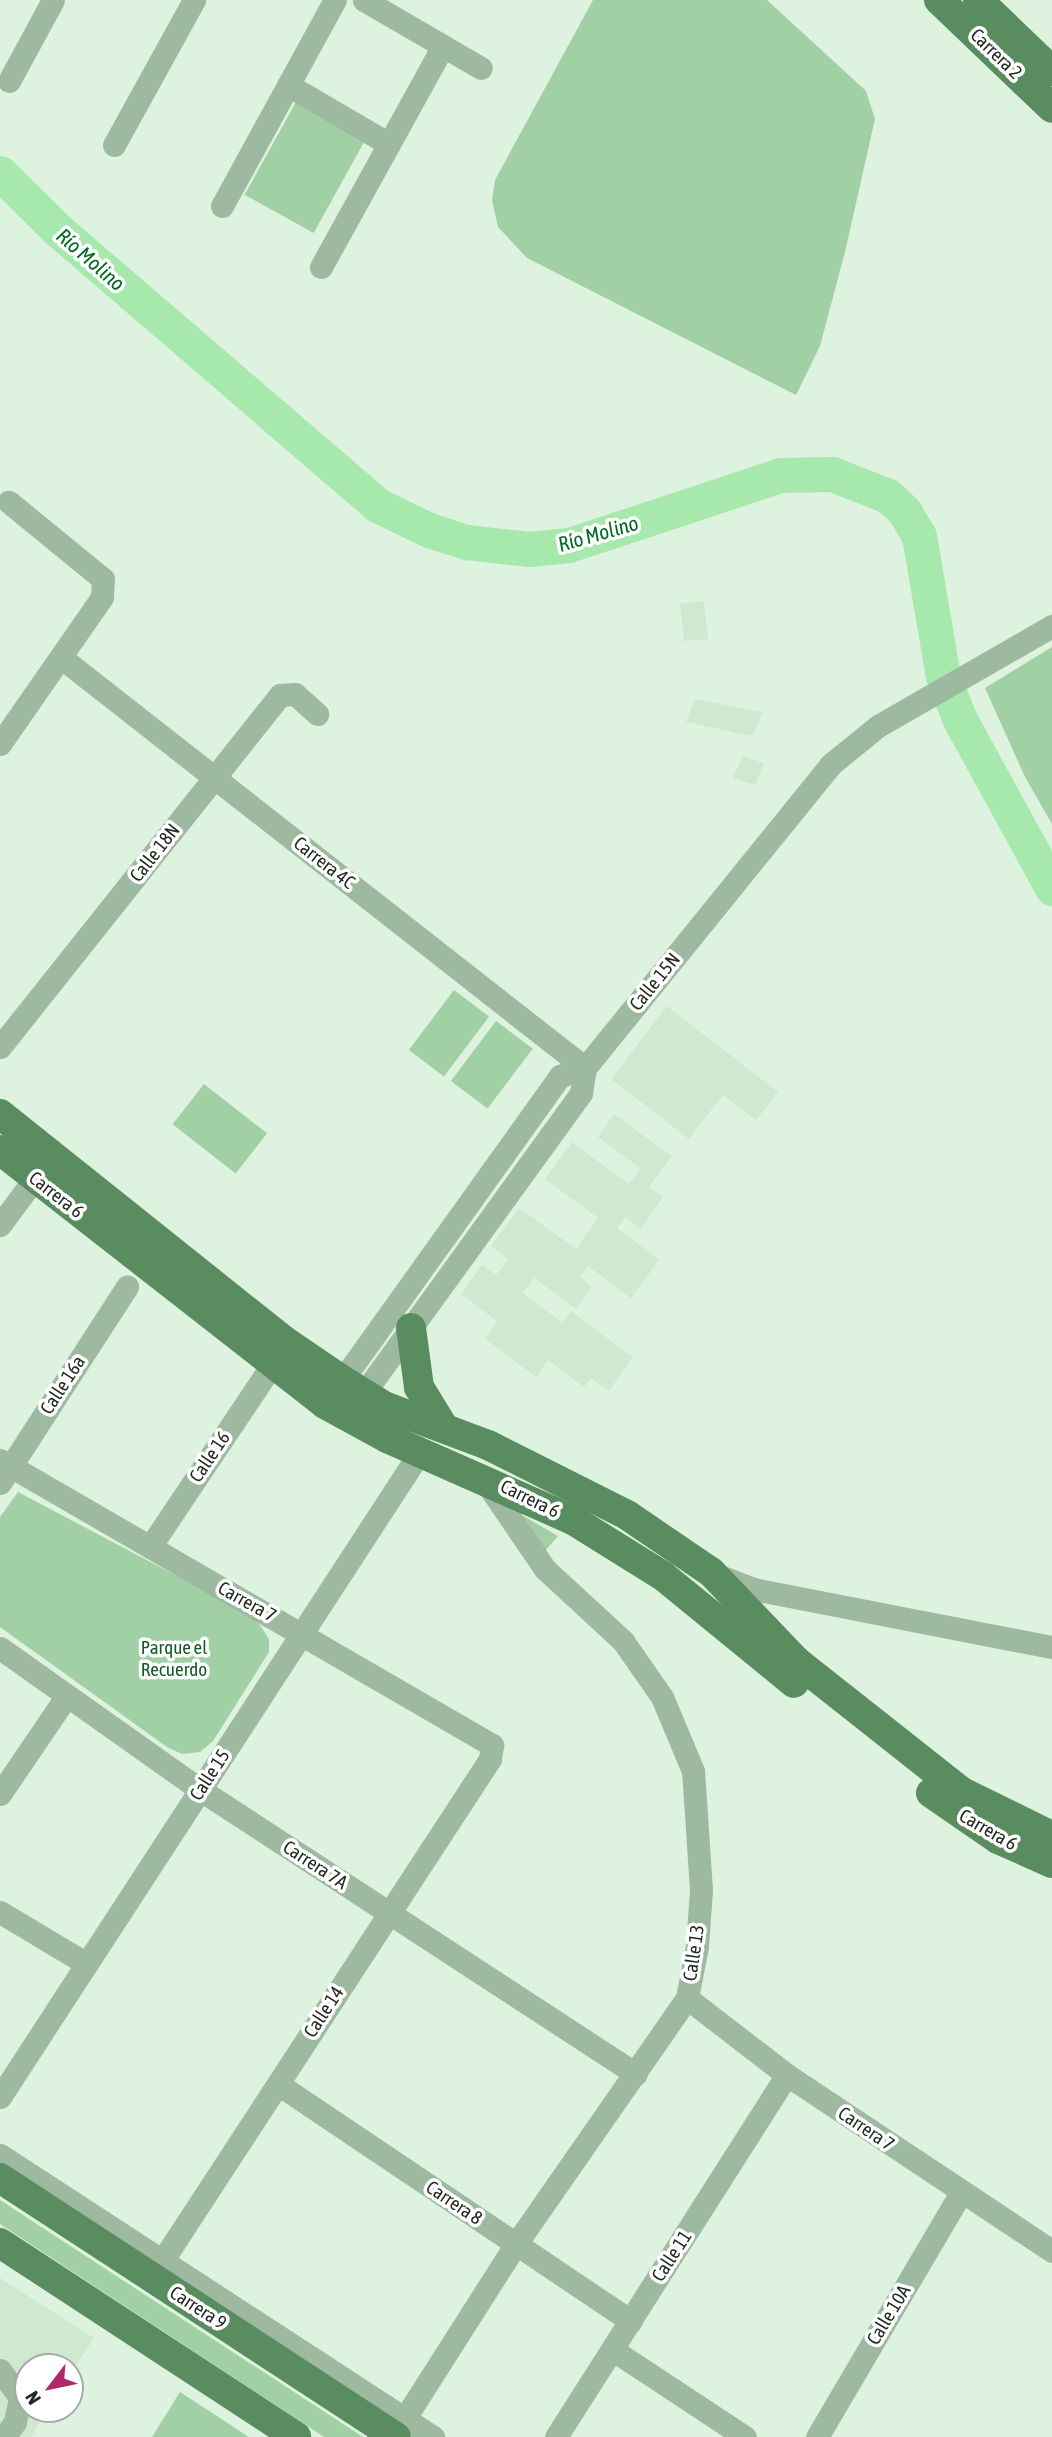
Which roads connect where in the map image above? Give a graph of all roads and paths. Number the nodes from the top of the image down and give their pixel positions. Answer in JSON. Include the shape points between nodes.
{"nodes":[{"id":1,"x":53,"y":0,"type":"edge"},
{"id":2,"x":335,"y":0,"type":"edge"},
{"id":3,"x":363,"y":0,"type":"edge"},
{"id":4,"x":939,"y":0,"type":"edge"},
{"id":5,"x":191,"y":1,"type":"edge"},
{"id":6,"x":987,"y":4,"type":"edge"},
{"id":7,"x":443,"y":46,"type":"junction"},
{"id":8,"x":481,"y":68,"type":"dead end"},
{"id":9,"x":1052,"y":71,"type":"edge"},
{"id":10,"x":9,"y":81,"type":"dead end"},
{"id":11,"x":288,"y":85,"type":"junction"},
{"id":12,"x":1052,"y":108,"type":"edge"},
{"id":13,"x":389,"y":144,"type":"junction"},
{"id":14,"x":114,"y":145,"type":"dead end"},
{"id":15,"x":222,"y":206,"type":"dead end"},
{"id":16,"x":321,"y":267,"type":"dead end"},
{"id":17,"x":9,"y":502,"type":"dead end"},
{"id":18,"x":1052,"y":626,"type":"edge"},
{"id":19,"x":63,"y":659,"type":"junction"},
{"id":20,"x":317,"y":714,"type":"dead end"},
{"id":21,"x":0,"y":744,"type":"edge"},
{"id":22,"x":215,"y":776,"type":"junction"},
{"id":23,"x":0,"y":1047,"type":"edge"},
{"id":24,"x":585,"y":1068,"type":"junction"},
{"id":25,"x":0,"y":1114,"type":"edge"},
{"id":26,"x":0,"y":1150,"type":"edge"},
{"id":27,"x":35,"y":1178,"type":"junction"},
{"id":28,"x":0,"y":1225,"type":"edge"},
{"id":29,"x":127,"y":1287,"type":"dead end"},
{"id":30,"x":411,"y":1328,"type":"junction"},
{"id":31,"x":271,"y":1366,"type":"junction"},
{"id":32,"x":344,"y":1399,"type":"junction"},
{"id":33,"x":444,"y":1428,"type":"junction"},
{"id":34,"x":421,"y":1452,"type":"junction"},
{"id":35,"x":4,"y":1470,"type":"edge"},
{"id":36,"x":481,"y":1476,"type":"junction"},
{"id":37,"x":150,"y":1547,"type":"junction"},
{"id":38,"x":711,"y":1572,"type":"junction"},
{"id":39,"x":301,"y":1632,"type":"junction"},
{"id":40,"x":1052,"y":1647,"type":"edge"},
{"id":41,"x":0,"y":1648,"type":"edge"},
{"id":42,"x":66,"y":1697,"type":"junction"},
{"id":43,"x":492,"y":1745,"type":"joint"},
{"id":44,"x":200,"y":1790,"type":"junction"},
{"id":45,"x":0,"y":1794,"type":"edge"},
{"id":46,"x":1052,"y":1836,"type":"edge"},
{"id":47,"x":1052,"y":1863,"type":"edge"},
{"id":48,"x":0,"y":1912,"type":"edge"},
{"id":49,"x":389,"y":1913,"type":"junction"},
{"id":50,"x":87,"y":1964,"type":"junction"},
{"id":51,"x":687,"y":1998,"type":"junction"},
{"id":52,"x":636,"y":2074,"type":"junction"},
{"id":53,"x":788,"y":2076,"type":"junction"},
{"id":54,"x":278,"y":2084,"type":"junction"},
{"id":55,"x":0,"y":2097,"type":"edge"},
{"id":56,"x":0,"y":2155,"type":"edge"},
{"id":57,"x":0,"y":2179,"type":"edge"},
{"id":58,"x":961,"y":2193,"type":"junction"},
{"id":59,"x":61,"y":2219,"type":"junction"},
{"id":60,"x":108,"y":2226,"type":"junction"},
{"id":61,"x":0,"y":2243,"type":"edge"},
{"id":62,"x":516,"y":2244,"type":"junction"},
{"id":63,"x":1052,"y":2251,"type":"edge"},
{"id":64,"x":157,"y":2268,"type":"junction"},
{"id":65,"x":631,"y":2321,"type":"junction"},
{"id":66,"x":613,"y":2350,"type":"junction"},
{"id":67,"x":0,"y":2370,"type":"edge"},
{"id":68,"x":400,"y":2427,"type":"edge"},
{"id":69,"x":4,"y":2437,"type":"edge"},
{"id":70,"x":296,"y":2437,"type":"edge"},
{"id":71,"x":433,"y":2437,"type":"edge"},
{"id":72,"x":556,"y":2437,"type":"edge"},
{"id":73,"x":745,"y":2437,"type":"edge"},
{"id":74,"x":817,"y":2437,"type":"edge"}],
"edges":[{"from":1,"to":10,"type":"street"},
{"from":2,"to":11,"type":"street"},
{"from":3,"to":7,"type":"street"},
{"from":4,"to":12,"type":"main road","name":"Carrera 2"},
{"from":5,"to":14,"type":"street"},
{"from":6,"to":9,"type":"main road","name":"Carrera 2"},
{"from":7,"to":8,"type":"street"},
{"from":7,"to":13,"type":"street"},
{"from":11,"to":13,"type":"street"},
{"from":11,"to":15,"type":"street"},
{"from":13,"to":16,"type":"street"},
{"from":17,"to":19,"type":"street","via":[[103,579],[102,597]]},
{"from":18,"to":24,"type":"street","name":"Calle 15N","via":[[878,726],[830,765]]},
{"from":19,"to":21,"type":"street"},
{"from":19,"to":22,"type":"street","name":"Carrera 4C"},
{"from":20,"to":22,"type":"street","name":"Calle 18N","via":[[295,694],[284,691]]},
{"from":22,"to":23,"type":"street","name":"Calle 18N"},
{"from":22,"to":24,"type":"street","name":"Carrera 4C"},
{"from":24,"to":30,"type":"street","via":[[581,1093]]},
{"from":24,"to":32,"type":"street","name":"Calle 15N","via":[[560,1076]]},
{"from":25,"to":32,"type":"main road","name":"Carrera 6","via":[[272,1331]]},
{"from":26,"to":27,"type":"main road","name":"Carrera 6"},
{"from":27,"to":28,"type":"street"},
{"from":27,"to":31,"type":"main road","name":"Carrera 6"},
{"from":29,"to":35,"type":"street","name":"Calle 16a"},
{"from":30,"to":32,"type":"street"},
{"from":30,"to":33,"type":"main road","via":[[419,1387]]},
{"from":31,"to":32,"type":"main road","name":"Carrera 6"},
{"from":31,"to":37,"type":"street","name":"Calle 16"},
{"from":32,"to":33,"type":"main road","name":"Carrera 6"},
{"from":32,"to":34,"type":"main road","name":"Carrera 6"},
{"from":33,"to":38,"type":"main road","name":"Carrera 6","via":[[488,1445],[627,1515]]},
{"from":34,"to":36,"type":"main road","name":"Carrera 6"},
{"from":34,"to":39,"type":"street","name":"Calle 15"},
{"from":35,"to":37,"type":"street","name":"Carrera 7"},
{"from":36,"to":47,"type":"main road","name":"Carrera 6","via":[[573,1520],[663,1576],[945,1804],[999,1839]]},
{"from":36,"to":51,"type":"street","name":"Calle 13","via":[[545,1569],[623,1642],[662,1697],[693,1771],[701,1890]]},
{"from":37,"to":39,"type":"street","name":"Carrera 7"},
{"from":38,"to":40,"type":"street","name":"Carrera 6","via":[[753,1589]]},
{"from":38,"to":46,"type":"main road","name":"Carrera 6","via":[[796,1661],[962,1792]]},
{"from":39,"to":43,"type":"street","name":"Carrera 7"},
{"from":39,"to":44,"type":"street","name":"Calle 15"},
{"from":41,"to":42,"type":"street","name":"Carrera 7A"},
{"from":42,"to":44,"type":"street","name":"Carrera 7A"},
{"from":42,"to":45,"type":"street"},
{"from":43,"to":49,"type":"street","name":"Calle 14","via":[[490,1759]]},
{"from":44,"to":49,"type":"street","name":"Carrera 7A"},
{"from":44,"to":50,"type":"street","name":"Calle 15"},
{"from":48,"to":50,"type":"street"},
{"from":49,"to":52,"type":"street","name":"Carrera 7A"},
{"from":49,"to":54,"type":"street","name":"Calle 14"},
{"from":50,"to":55,"type":"street","name":"Calle 15"},
{"from":51,"to":52,"type":"street","name":"Calle 13"},
{"from":51,"to":53,"type":"street","name":"Carrera 7"},
{"from":52,"to":62,"type":"street","name":"Calle 13"},
{"from":53,"to":58,"type":"street","name":"Carrera 7"},
{"from":53,"to":65,"type":"street","name":"Calle 11"},
{"from":54,"to":62,"type":"street","name":"Carrera 8"},
{"from":54,"to":64,"type":"street","name":"Calle 14"},
{"from":56,"to":60,"type":"street"},
{"from":57,"to":59,"type":"main road","name":"Carrera 9"},
{"from":58,"to":63,"type":"street","name":"Carrera 7"},
{"from":58,"to":74,"type":"street","name":"Calle 10A"},
{"from":59,"to":60,"type":"main road"},
{"from":59,"to":64,"type":"main road","name":"Carrera 9"},
{"from":60,"to":64,"type":"street"},
{"from":61,"to":70,"type":"main road"},
{"from":62,"to":65,"type":"street","name":"Carrera 8"},
{"from":62,"to":68,"type":"street","name":"Calle 13"},
{"from":64,"to":68,"type":"main road","name":"Carrera 9"},
{"from":65,"to":66,"type":"street","name":"Calle 11"},
{"from":66,"to":72,"type":"street","name":"Calle 11"},
{"from":66,"to":73,"type":"street"},
{"from":67,"to":69,"type":"street","via":[[20,2398],[15,2422]]},
{"from":68,"to":71,"type":"street"}]}
